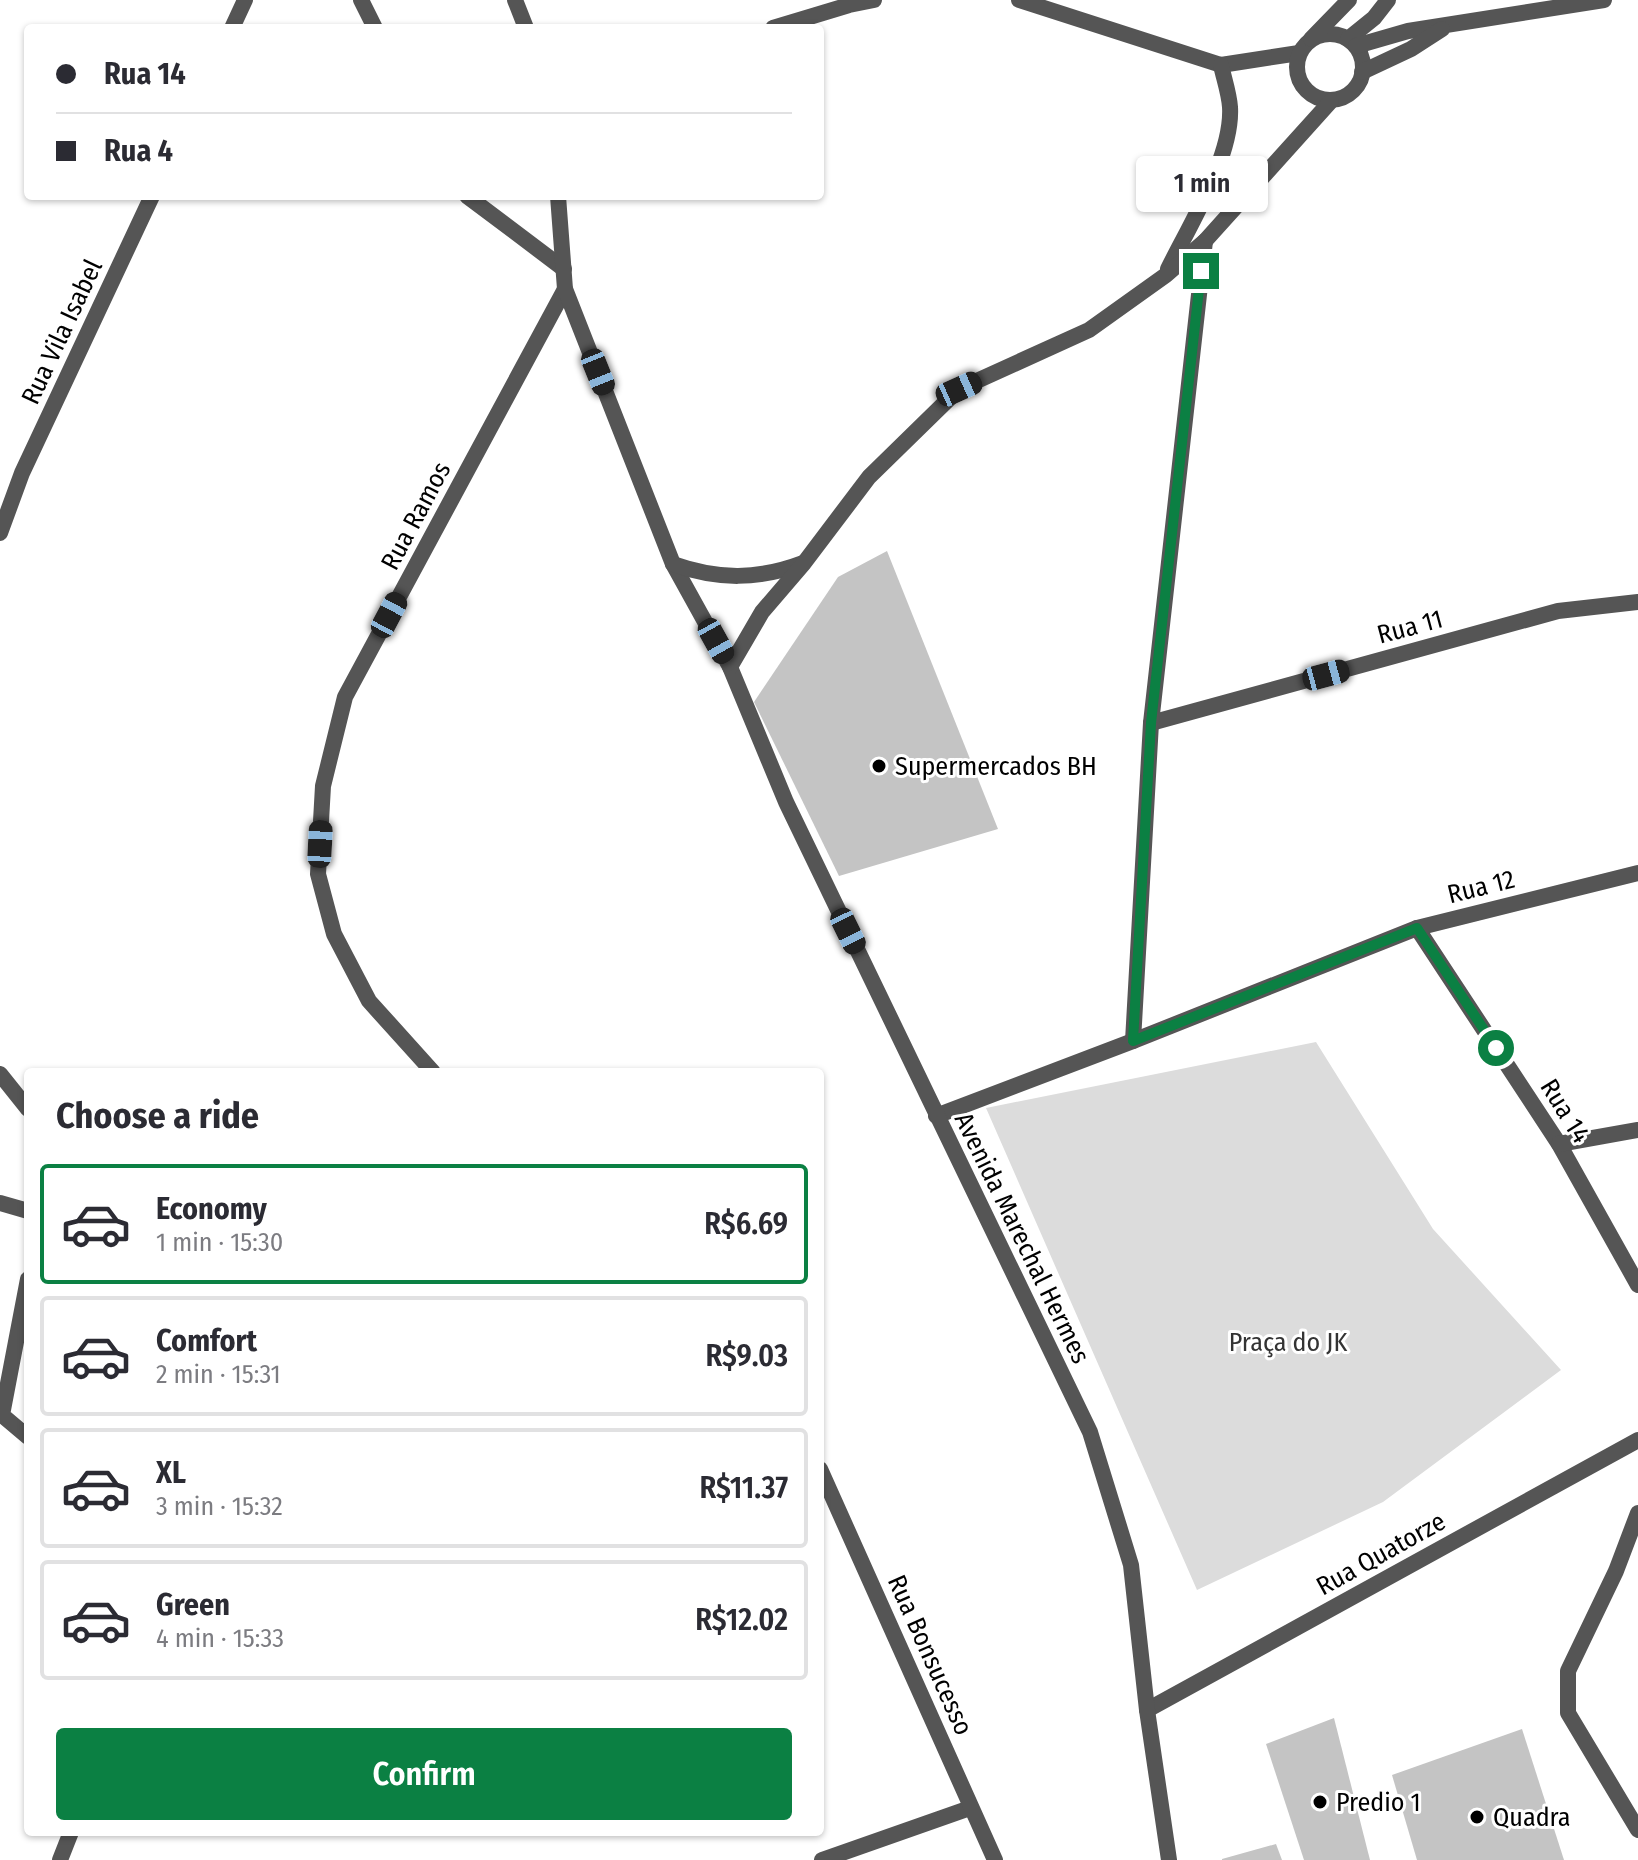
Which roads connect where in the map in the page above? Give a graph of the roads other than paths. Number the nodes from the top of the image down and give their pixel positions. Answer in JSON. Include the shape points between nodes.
{"nodes":[{"id":1,"x":245,"y":0,"type":"edge"},
{"id":2,"x":361,"y":0,"type":"edge"},
{"id":3,"x":515,"y":0,"type":"edge"},
{"id":4,"x":874,"y":0,"type":"edge"},
{"id":5,"x":1019,"y":0,"type":"edge"},
{"id":6,"x":1349,"y":0,"type":"edge"},
{"id":7,"x":1388,"y":0,"type":"edge"},
{"id":8,"x":1604,"y":0,"type":"edge"},
{"id":9,"x":854,"y":2,"type":"edge"},
{"id":10,"x":234,"y":24,"type":"edge"},
{"id":11,"x":373,"y":24,"type":"edge"},
{"id":12,"x":524,"y":24,"type":"edge"},
{"id":13,"x":785,"y":24,"type":"edge"},
{"id":14,"x":1450,"y":24,"type":"junction"},
{"id":15,"x":1352,"y":42,"type":"junction"},
{"id":16,"x":1302,"y":49,"type":"junction"},
{"id":17,"x":1221,"y":65,"type":"junction"},
{"id":18,"x":1362,"y":72,"type":"junction"},
{"id":19,"x":1331,"y":101,"type":"junction"},
{"id":20,"x":150,"y":200,"type":"edge"},
{"id":21,"x":470,"y":200,"type":"edge"},
{"id":22,"x":558,"y":200,"type":"edge"},
{"id":23,"x":1205,"y":241,"type":"junction"},
{"id":24,"x":564,"y":269,"type":"junction"},
{"id":25,"x":1166,"y":275,"type":"junction"},
{"id":26,"x":565,"y":289,"type":"junction"},
{"id":27,"x":0,"y":533,"type":"edge"},
{"id":28,"x":804,"y":563,"type":"junction"},
{"id":29,"x":673,"y":564,"type":"junction"},
{"id":30,"x":1638,"y":602,"type":"edge"},
{"id":31,"x":730,"y":667,"type":"junction"},
{"id":32,"x":1151,"y":723,"type":"junction"},
{"id":33,"x":1638,"y":873,"type":"edge"},
{"id":34,"x":1417,"y":928,"type":"junction"},
{"id":35,"x":1133,"y":1041,"type":"junction"},
{"id":36,"x":429,"y":1068,"type":"edge"},
{"id":37,"x":0,"y":1074,"type":"edge"},
{"id":38,"x":24,"y":1104,"type":"edge"},
{"id":39,"x":936,"y":1116,"type":"junction"},
{"id":40,"x":1638,"y":1130,"type":"edge"},
{"id":41,"x":1559,"y":1144,"type":"junction"},
{"id":42,"x":0,"y":1203,"type":"edge"},
{"id":43,"x":24,"y":1210,"type":"edge"},
{"id":44,"x":1638,"y":1285,"type":"edge"},
{"id":45,"x":24,"y":1300,"type":"edge"},
{"id":46,"x":24,"y":1434,"type":"edge"},
{"id":47,"x":1638,"y":1440,"type":"edge"},
{"id":48,"x":824,"y":1478,"type":"edge"},
{"id":49,"x":1638,"y":1513,"type":"edge"},
{"id":50,"x":1147,"y":1710,"type":"junction"},
{"id":51,"x":970,"y":1808,"type":"junction"},
{"id":52,"x":1638,"y":1830,"type":"edge"},
{"id":53,"x":69,"y":1836,"type":"edge"},
{"id":54,"x":60,"y":1860,"type":"edge"},
{"id":55,"x":822,"y":1860,"type":"edge"},
{"id":56,"x":995,"y":1860,"type":"edge"},
{"id":57,"x":1169,"y":1860,"type":"edge"}],
"edges":[{"from":1,"to":10,"type":"street"},
{"from":2,"to":11,"type":"street"},
{"from":3,"to":12,"type":"street"},
{"from":4,"to":9,"type":"street"},
{"from":5,"to":17,"type":"street"},
{"from":6,"to":16,"type":"street"},
{"from":7,"to":15,"type":"street"},
{"from":8,"to":14,"type":"street"},
{"from":9,"to":13,"type":"street"},
{"from":14,"to":15,"type":"street"},
{"from":14,"to":18,"type":"street"},
{"from":15,"to":16,"type":"street","via":[[1333,33],[1318,35]]},
{"from":15,"to":18,"type":"street","via":[[1362,58]]},
{"from":16,"to":17,"type":"street"},
{"from":16,"to":19,"type":"street","via":[[1296,73],[1303,87]]},
{"from":17,"to":25,"type":"street","via":[[1230,124],[1220,162]]},
{"from":18,"to":19,"type":"street","via":[[1357,86]]},
{"from":19,"to":23,"type":"street"},
{"from":20,"to":27,"type":"street","name":"Rua Vila Isabel","via":[[22,473]]},
{"from":21,"to":24,"type":"street"},
{"from":22,"to":24,"type":"street"},
{"from":23,"to":25,"type":"street"},
{"from":23,"to":32,"type":"street"},
{"from":24,"to":26,"type":"street"},
{"from":25,"to":28,"type":"street","via":[[1089,330],[959,389],[869,477]]},
{"from":26,"to":29,"type":"street","name":"Avenida Marechal Hermes"},
{"from":26,"to":36,"type":"street","name":"Rua Ramos","via":[[345,697],[323,786],[318,874],[334,934],[369,1001]]},
{"from":28,"to":29,"type":"street","via":[[769,574],[732,577]]},
{"from":28,"to":31,"type":"street","via":[[762,612]]},
{"from":29,"to":31,"type":"street","name":"Avenida Marechal Hermes"},
{"from":30,"to":32,"type":"street","name":"Rua 11","via":[[1558,611]]},
{"from":31,"to":39,"type":"street","name":"Avenida Marechal Hermes","via":[[786,802]]},
{"from":32,"to":35,"type":"street"},
{"from":33,"to":34,"type":"street","name":"Rua 12"},
{"from":34,"to":35,"type":"street","name":"Rua 12"},
{"from":34,"to":41,"type":"street","name":"Rua 14"},
{"from":35,"to":39,"type":"street","name":"Rua 12"},
{"from":37,"to":38,"type":"street"},
{"from":39,"to":50,"type":"street","name":"Avenida Marechal Hermes","via":[[1090,1432],[1131,1565]]},
{"from":40,"to":41,"type":"street"},
{"from":41,"to":44,"type":"street","name":"Rua 14"},
{"from":42,"to":43,"type":"street"},
{"from":45,"to":46,"type":"street","via":[[2,1415]]},
{"from":47,"to":50,"type":"street","name":"Rua Quatorze"},
{"from":48,"to":51,"type":"street","name":"Rua Bonsucesso"},
{"from":49,"to":52,"type":"street","via":[[1568,1671],[1568,1713]]},
{"from":50,"to":57,"type":"street","name":"Avenida Marechal Hermes"},
{"from":51,"to":55,"type":"street"},
{"from":51,"to":56,"type":"street","name":"Rua Bonsucesso"},
{"from":53,"to":54,"type":"street"}]}
